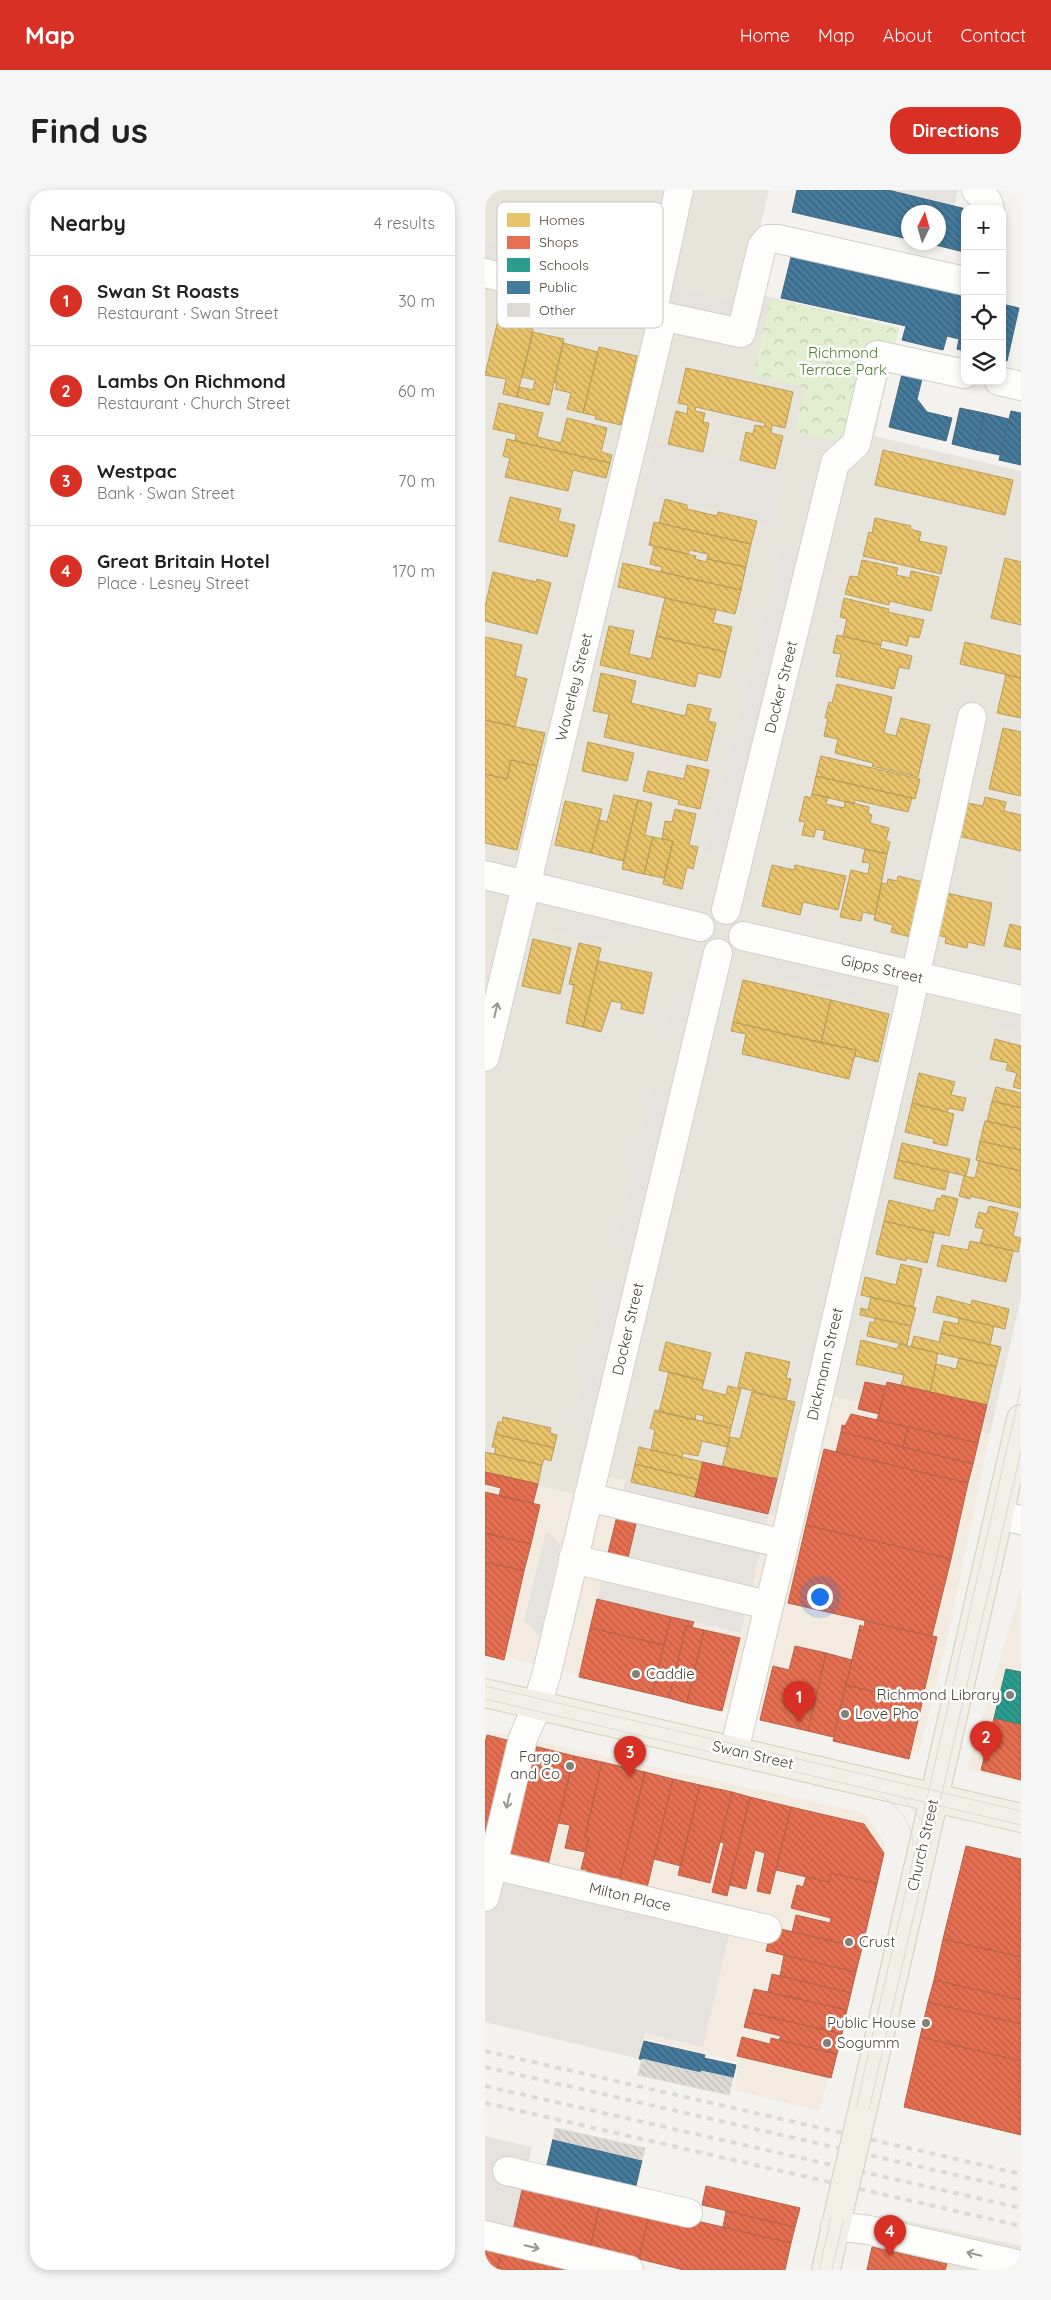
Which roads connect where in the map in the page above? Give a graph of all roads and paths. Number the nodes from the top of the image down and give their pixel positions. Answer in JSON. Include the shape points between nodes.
{"nodes":[{"id":1,"x":679,"y":190,"type":"edge"},
{"id":2,"x":976,"y":190,"type":"edge"},
{"id":3,"x":989,"y":205,"type":"edge"},
{"id":4,"x":961,"y":280,"type":"edge"},
{"id":5,"x":663,"y":281,"type":"edge"},
{"id":6,"x":663,"y":316,"type":"edge"},
{"id":7,"x":654,"y":328,"type":"edge"},
{"id":8,"x":961,"y":373,"type":"edge"},
{"id":9,"x":1006,"y":383,"type":"edge"},
{"id":10,"x":1021,"y":386,"type":"edge"},
{"id":11,"x":972,"y":717,"type":"dead end"},
{"id":12,"x":485,"y":876,"type":"edge"},
{"id":13,"x":525,"y":886,"type":"junction"},
{"id":14,"x":726,"y":910,"type":"junction"},
{"id":15,"x":701,"y":927,"type":"junction"},
{"id":16,"x":743,"y":936,"type":"junction"},
{"id":17,"x":718,"y":953,"type":"junction"},
{"id":18,"x":915,"y":977,"type":"junction"},
{"id":19,"x":1021,"y":1000,"type":"edge"},
{"id":20,"x":485,"y":1057,"type":"edge"},
{"id":21,"x":1021,"y":1420,"type":"edge"},
{"id":22,"x":588,"y":1497,"type":"junction"},
{"id":23,"x":1010,"y":1517,"type":"edge"},
{"id":24,"x":785,"y":1544,"type":"junction"},
{"id":25,"x":573,"y":1559,"type":"junction"},
{"id":26,"x":768,"y":1605,"type":"junction"},
{"id":27,"x":485,"y":1693,"type":"edge"},
{"id":28,"x":537,"y":1705,"type":"junction"},
{"id":29,"x":734,"y":1751,"type":"junction"},
{"id":30,"x":934,"y":1798,"type":"junction"},
{"id":31,"x":1021,"y":1818,"type":"edge"},
{"id":32,"x":493,"y":1865,"type":"junction"},
{"id":33,"x":485,"y":1898,"type":"edge"},
{"id":34,"x":767,"y":1929,"type":"dead end"},
{"id":35,"x":507,"y":2171,"type":"dead end"},
{"id":36,"x":688,"y":2213,"type":"dead end"},
{"id":37,"x":838,"y":2217,"type":"junction"},
{"id":38,"x":485,"y":2235,"type":"edge"},
{"id":39,"x":1021,"y":2265,"type":"edge"},
{"id":40,"x":629,"y":2270,"type":"edge"},
{"id":41,"x":826,"y":2270,"type":"edge"}],
"edges":[{"from":1,"to":5,"type":"street","name":"Waverley Street"},
{"from":2,"to":3,"type":"street"},
{"from":4,"to":6,"type":"street","via":[[773,238],[762,246],[741,333]]},
{"from":7,"to":13,"type":"street","name":"Waverley Street"},
{"from":8,"to":14,"type":"street","name":"Docker Street","via":[[877,355],[856,444],[835,463]]},
{"from":9,"to":10,"type":"street"},
{"from":11,"to":18,"type":"street","name":"Dickmann Street"},
{"from":12,"to":13,"type":"street"},
{"from":13,"to":15,"type":"street"},
{"from":20,"to":13,"type":"street","name":"Waverley Street","one_way":true},
{"from":14,"to":15,"type":"street","via":[[707,916]]},
{"from":14,"to":16,"type":"street","via":[[738,917]]},
{"from":15,"to":17,"type":"street","via":[[702,941]]},
{"from":16,"to":17,"type":"street","via":[[731,951]]},
{"from":16,"to":18,"type":"street","name":"Gipps Street"},
{"from":17,"to":22,"type":"street","name":"Docker Street"},
{"from":18,"to":19,"type":"street","name":"Gipps Street"},
{"from":18,"to":24,"type":"street","name":"Dickmann Street"},
{"from":21,"to":23,"type":"main road","name":"Church Street"},
{"from":22,"to":24,"type":"street"},
{"from":22,"to":25,"type":"street","name":"Docker Street"},
{"from":23,"to":30,"type":"main road","name":"Church Street"},
{"from":24,"to":26,"type":"street","name":"Dickmann Street"},
{"from":25,"to":26,"type":"street"},
{"from":25,"to":28,"type":"street","name":"Docker Street"},
{"from":26,"to":29,"type":"street","name":"Dickmann Street"},
{"from":27,"to":28,"type":"main road","name":"Swan Street"},
{"from":28,"to":29,"type":"main road","name":"Swan Street"},
{"from":28,"to":32,"type":"street","name":"Docker Street","one_way":true,"via":[[523,1738]]},
{"from":29,"to":30,"type":"main road","name":"Swan Street"},
{"from":30,"to":31,"type":"main road","name":"Swan Street"},
{"from":30,"to":37,"type":"main road","name":"Church Street","bridge":true},
{"from":32,"to":33,"type":"street","name":"Docker Street"},
{"from":32,"to":34,"type":"street","name":"Milton Place"},
{"from":35,"to":36,"type":"street"},
{"from":39,"to":37,"type":"street","one_way":true,"via":[[869,2230]]},
{"from":37,"to":41,"type":"main road","name":"Church Street"},
{"from":38,"to":40,"type":"street","one_way":true}]}
